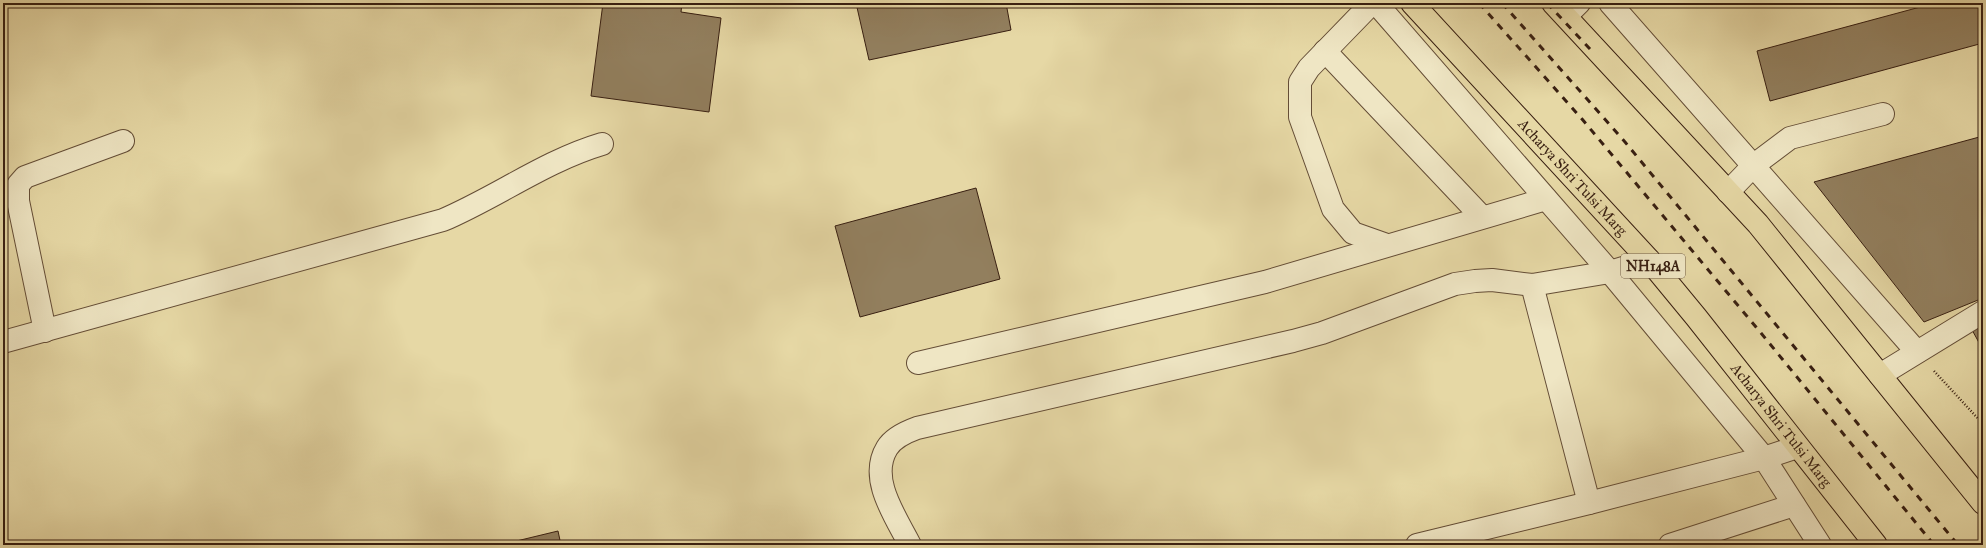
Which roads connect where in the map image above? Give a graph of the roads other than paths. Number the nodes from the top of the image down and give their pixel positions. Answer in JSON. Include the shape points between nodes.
{"nodes":[{"id":1,"x":1372,"y":3,"type":"edge"},
{"id":2,"x":1376,"y":3,"type":"edge"},
{"id":3,"x":1412,"y":3,"type":"edge"},
{"id":4,"x":1610,"y":3,"type":"edge"},
{"id":5,"x":1566,"y":7,"type":"edge"},
{"id":6,"x":1325,"y":51,"type":"junction"},
{"id":7,"x":1883,"y":114,"type":"dead end"},
{"id":8,"x":123,"y":141,"type":"dead end"},
{"id":9,"x":602,"y":144,"type":"dead end"},
{"id":10,"x":1754,"y":165,"type":"junction"},
{"id":11,"x":1728,"y":192,"type":"junction"},
{"id":12,"x":1546,"y":199,"type":"junction"},
{"id":13,"x":1482,"y":217,"type":"junction"},
{"id":14,"x":1387,"y":246,"type":"junction"},
{"id":15,"x":1649,"y":260,"type":"junction"},
{"id":16,"x":1610,"y":272,"type":"junction"},
{"id":17,"x":1532,"y":285,"type":"junction"},
{"id":18,"x":1983,"y":312,"type":"edge"},
{"id":19,"x":45,"y":331,"type":"junction"},
{"id":20,"x":3,"y":342,"type":"edge"},
{"id":21,"x":1917,"y":352,"type":"junction"},
{"id":22,"x":918,"y":363,"type":"dead end"},
{"id":23,"x":1880,"y":375,"type":"junction"},
{"id":24,"x":1797,"y":447,"type":"junction"},
{"id":25,"x":1764,"y":458,"type":"junction"},
{"id":26,"x":1589,"y":503,"type":"junction"},
{"id":27,"x":1983,"y":503,"type":"edge"},
{"id":28,"x":1794,"y":505,"type":"junction"},
{"id":29,"x":910,"y":545,"type":"edge"},
{"id":30,"x":1417,"y":545,"type":"edge"},
{"id":31,"x":1670,"y":545,"type":"edge"},
{"id":32,"x":1820,"y":545,"type":"edge"},
{"id":33,"x":1876,"y":545,"type":"edge"}],
"edges":[{"from":1,"to":6,"type":"street"},
{"from":2,"to":12,"type":"street"},
{"from":3,"to":15,"type":"highway","name":"Acharya Shri Tulsi Marg","number":"NH148A"},
{"from":4,"to":10,"type":"street"},
{"from":5,"to":11,"type":"highway"},
{"from":6,"to":13,"type":"street"},
{"from":6,"to":14,"type":"street","via":[[1300,82],[1300,117],[1333,209],[1353,233]]},
{"from":7,"to":10,"type":"street","via":[[1790,138]]},
{"from":8,"to":19,"type":"street","via":[[25,177],[18,185],[18,201]]},
{"from":9,"to":19,"type":"street","via":[[556,160],[472,208],[443,220]]},
{"from":10,"to":11,"type":"street"},
{"from":10,"to":21,"type":"street"},
{"from":11,"to":23,"type":"highway","via":[[1758,224]]},
{"from":12,"to":13,"type":"street"},
{"from":12,"to":16,"type":"street"},
{"from":13,"to":14,"type":"street"},
{"from":14,"to":22,"type":"street","via":[[1265,282]]},
{"from":15,"to":16,"type":"street"},
{"from":15,"to":24,"type":"highway","name":"Acharya Shri Tulsi Marg","number":"NH148A"},
{"from":16,"to":17,"type":"street"},
{"from":16,"to":25,"type":"street"},
{"from":17,"to":26,"type":"street"},
{"from":17,"to":29,"type":"street","via":[[1492,280],[1455,284],[1293,341],[917,428],[900,436],[887,447],[880,474],[885,495]]},
{"from":18,"to":21,"type":"street"},
{"from":19,"to":20,"type":"street"},
{"from":21,"to":23,"type":"street"},
{"from":23,"to":27,"type":"highway"},
{"from":24,"to":25,"type":"street"},
{"from":24,"to":33,"type":"highway","name":"Acharya Shri Tulsi Marg","number":"NH148A"},
{"from":25,"to":26,"type":"street"},
{"from":25,"to":28,"type":"street"},
{"from":26,"to":30,"type":"street"},
{"from":28,"to":31,"type":"street"},
{"from":28,"to":32,"type":"street"}]}
